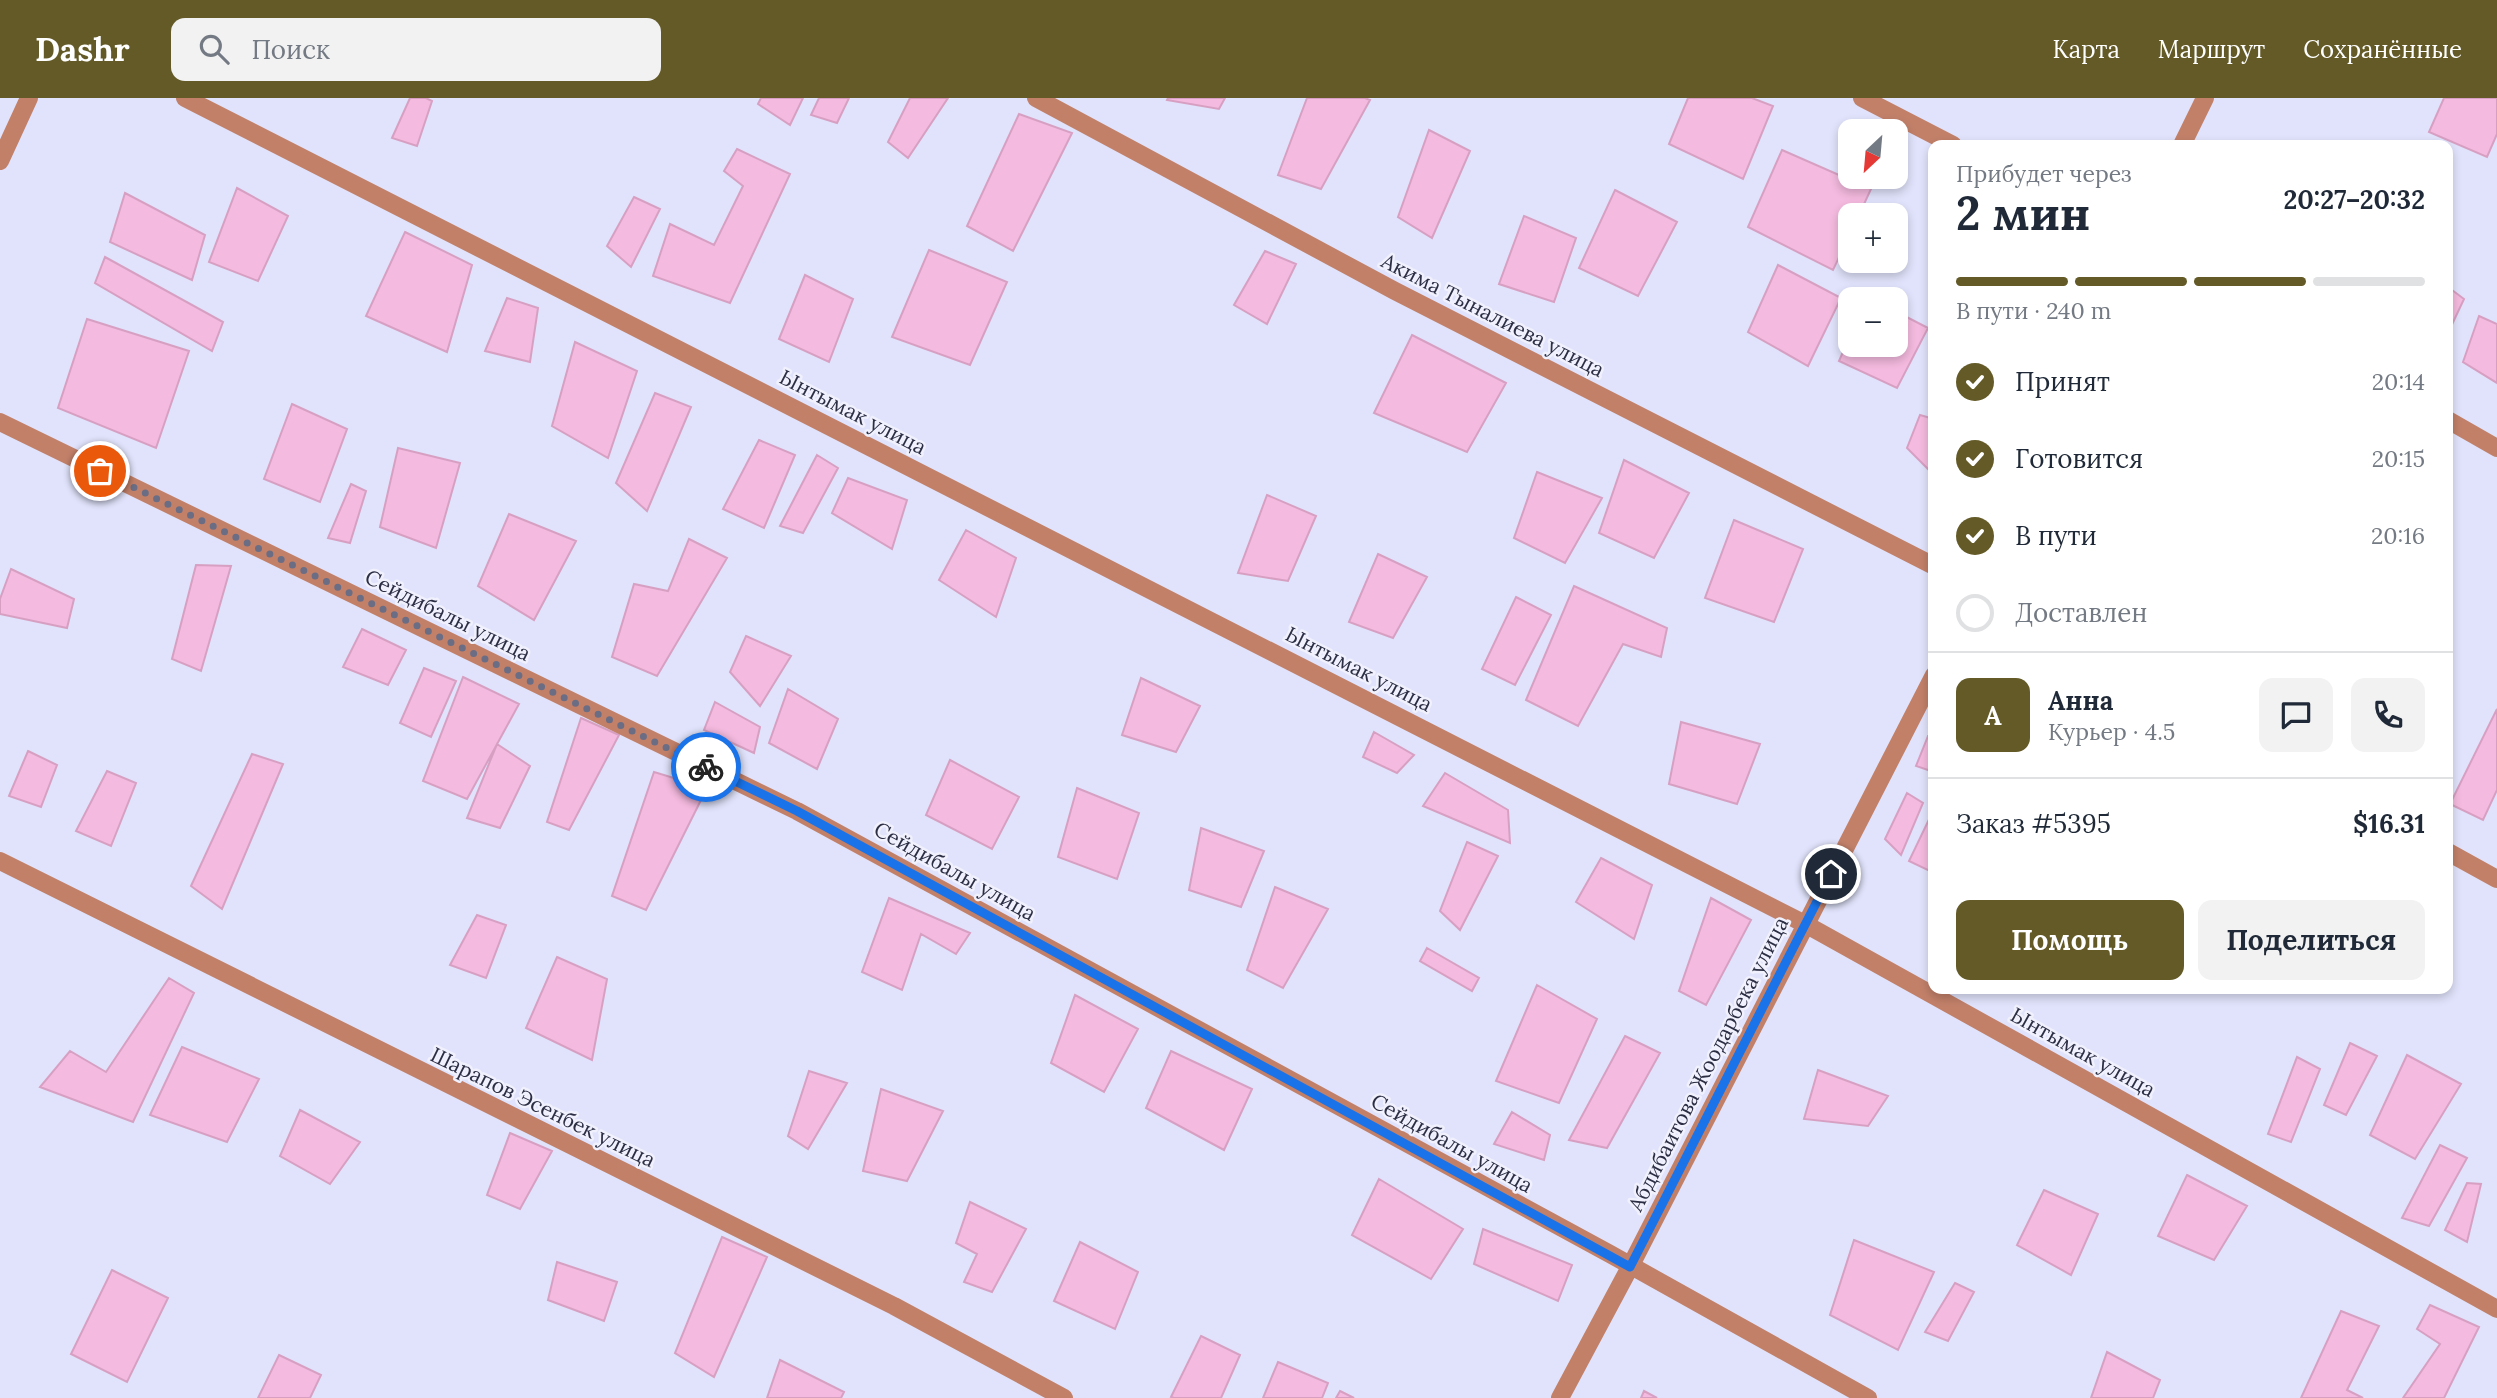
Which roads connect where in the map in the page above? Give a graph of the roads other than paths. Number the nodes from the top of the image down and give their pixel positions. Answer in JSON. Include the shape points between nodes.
{"nodes":[{"id":1,"x":29,"y":98,"type":"edge"},
{"id":2,"x":185,"y":98,"type":"edge"},
{"id":3,"x":1036,"y":98,"type":"edge"},
{"id":4,"x":1861,"y":98,"type":"edge"},
{"id":5,"x":2205,"y":98,"type":"edge"},
{"id":6,"x":1943,"y":140,"type":"edge"},
{"id":7,"x":2184,"y":140,"type":"edge"},
{"id":8,"x":0,"y":161,"type":"edge"},
{"id":9,"x":0,"y":422,"type":"edge"},
{"id":10,"x":2453,"y":423,"type":"edge"},
{"id":11,"x":2497,"y":448,"type":"edge"},
{"id":12,"x":1928,"y":563,"type":"edge"},
{"id":13,"x":1928,"y":687,"type":"edge"},
{"id":14,"x":2453,"y":855,"type":"edge"},
{"id":15,"x":0,"y":862,"type":"edge"},
{"id":16,"x":2497,"y":879,"type":"edge"},
{"id":17,"x":1805,"y":923,"type":"junction"},
{"id":18,"x":1928,"y":992,"type":"edge"},
{"id":19,"x":1932,"y":994,"type":"edge"},
{"id":20,"x":1630,"y":1267,"type":"junction"},
{"id":21,"x":2497,"y":1309,"type":"edge"},
{"id":22,"x":1064,"y":1398,"type":"edge"},
{"id":23,"x":1560,"y":1398,"type":"edge"},
{"id":24,"x":1868,"y":1398,"type":"edge"}],
"edges":[{"from":1,"to":8,"type":"street"},
{"from":2,"to":17,"type":"street","name":"Ынтымак улица"},
{"from":3,"to":12,"type":"street","name":"Акима Тыналиева улица","via":[[1395,291]]},
{"from":4,"to":6,"type":"street"},
{"from":5,"to":7,"type":"street"},
{"from":9,"to":20,"type":"street","name":"Сейдибалы улица","via":[[797,811]]},
{"from":10,"to":11,"type":"street"},
{"from":13,"to":17,"type":"street","name":"Абдибаитова Жоодарбека улица"},
{"from":14,"to":16,"type":"street"},
{"from":15,"to":22,"type":"street","name":"Шарапов Эсенбек улица","via":[[881,1300]]},
{"from":17,"to":18,"type":"street","name":"Ынтымак улица"},
{"from":17,"to":20,"type":"street","name":"Абдибаитова Жоодарбека улица"},
{"from":19,"to":21,"type":"street","name":"Ынтымак улица"},
{"from":20,"to":23,"type":"street","name":"Абдибаитова Жоодарбека улица"},
{"from":20,"to":24,"type":"street","name":"Сейдибалы улица"}]}
